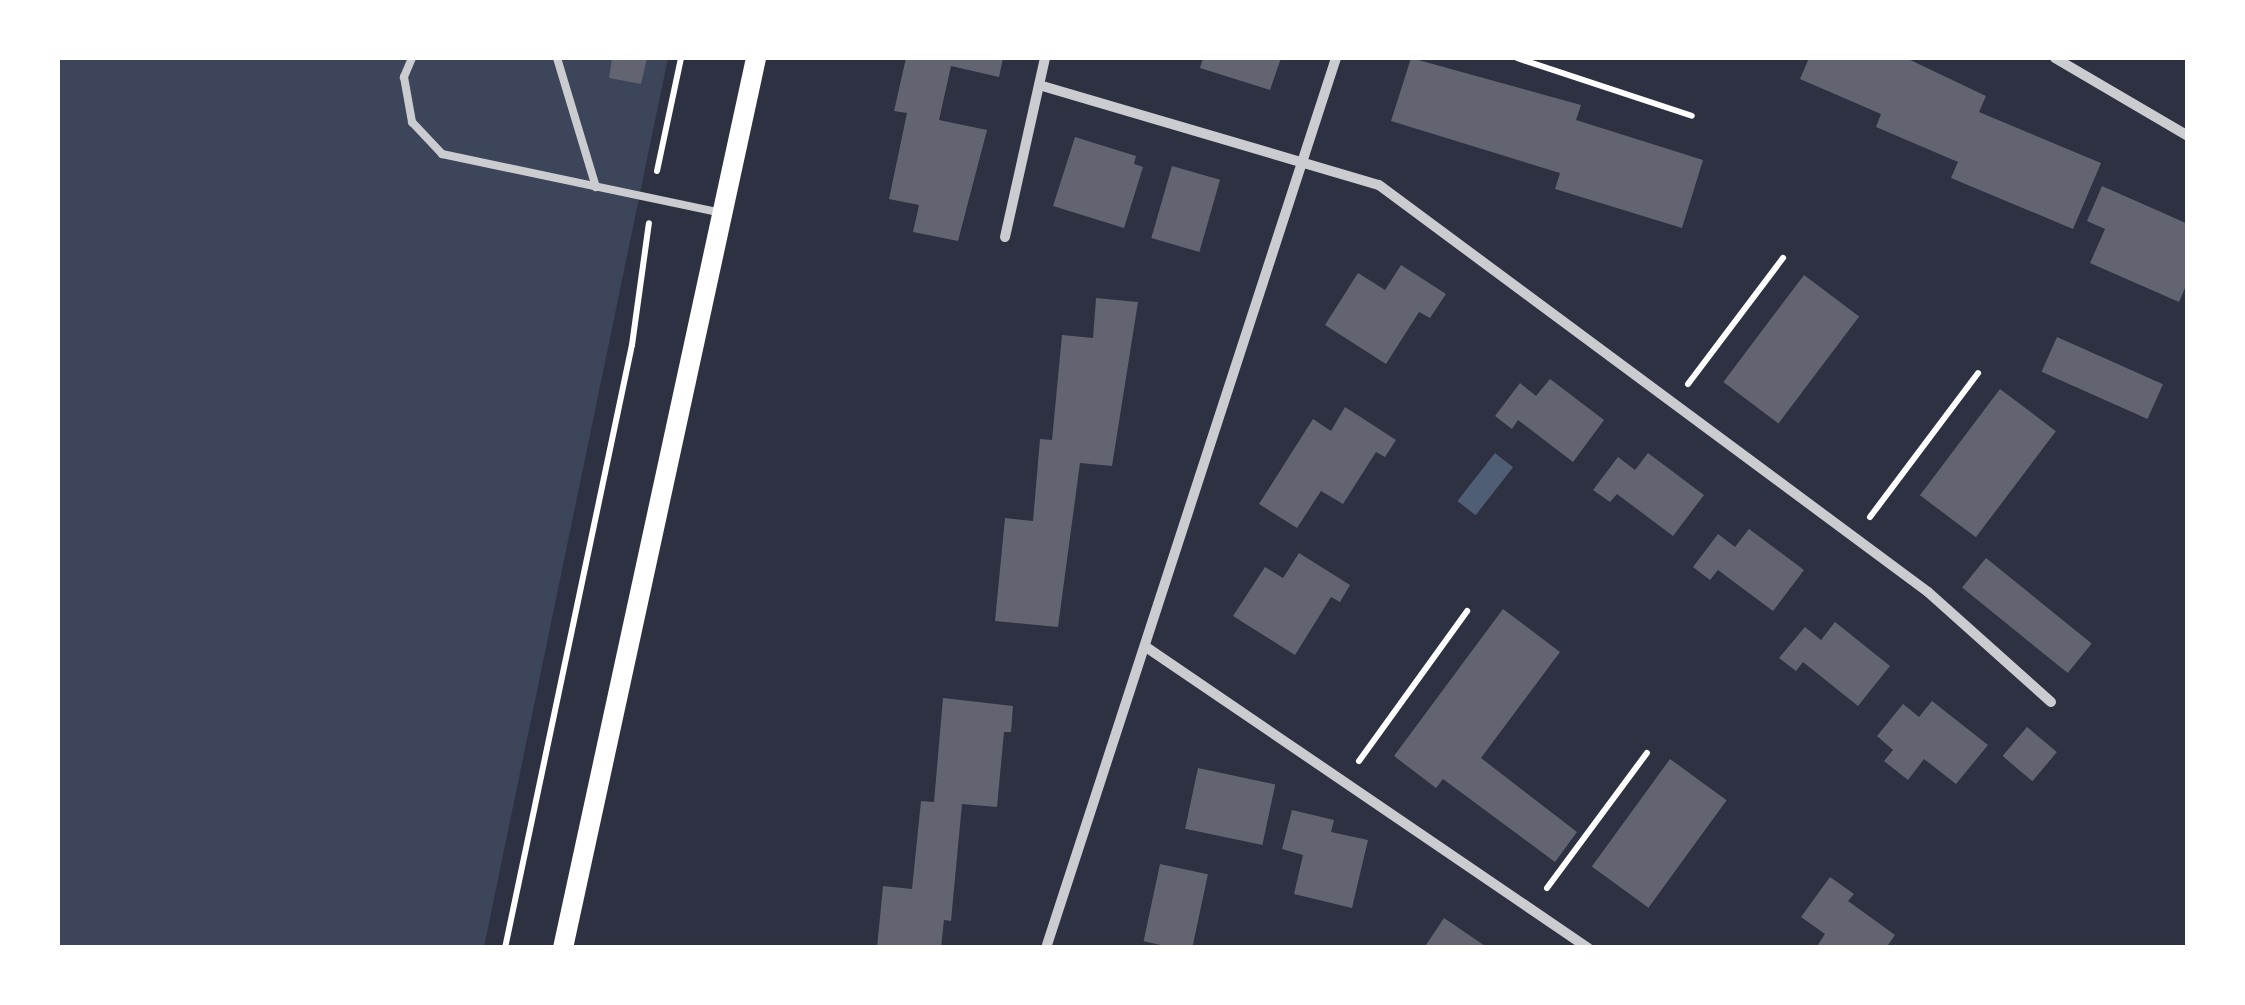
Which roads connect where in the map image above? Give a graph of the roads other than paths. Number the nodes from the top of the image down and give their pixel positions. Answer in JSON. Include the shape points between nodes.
{"nodes":[{"id":1,"x":412,"y":58,"type":"edge"},
{"id":2,"x":557,"y":58,"type":"edge"},
{"id":3,"x":756,"y":58,"type":"edge"},
{"id":4,"x":1045,"y":58,"type":"edge"},
{"id":5,"x":1336,"y":58,"type":"edge"},
{"id":6,"x":2055,"y":58,"type":"edge"},
{"id":7,"x":1039,"y":84,"type":"junction"},
{"id":8,"x":2188,"y":136,"type":"edge"},
{"id":9,"x":1301,"y":157,"type":"junction"},
{"id":10,"x":596,"y":187,"type":"junction"},
{"id":11,"x":722,"y":213,"type":"junction"},
{"id":12,"x":1005,"y":236,"type":"dead end"},
{"id":13,"x":1146,"y":647,"type":"junction"},
{"id":14,"x":2052,"y":702,"type":"dead end"},
{"id":15,"x":563,"y":948,"type":"edge"},
{"id":16,"x":1046,"y":948,"type":"edge"},
{"id":17,"x":1588,"y":948,"type":"edge"}],
"edges":[{"from":1,"to":10,"type":"lane","via":[[404,77],[412,122],[442,154]]},
{"from":2,"to":10,"type":"lane"},
{"from":3,"to":11,"type":"main road"},
{"from":4,"to":7,"type":"street"},
{"from":5,"to":9,"type":"street"},
{"from":6,"to":8,"type":"street"},
{"from":7,"to":9,"type":"street"},
{"from":7,"to":12,"type":"street"},
{"from":9,"to":13,"type":"street"},
{"from":9,"to":14,"type":"street","via":[[1378,185],[1928,592]]},
{"from":10,"to":11,"type":"lane"},
{"from":11,"to":15,"type":"main road"},
{"from":13,"to":16,"type":"street"},
{"from":13,"to":17,"type":"street"}]}
